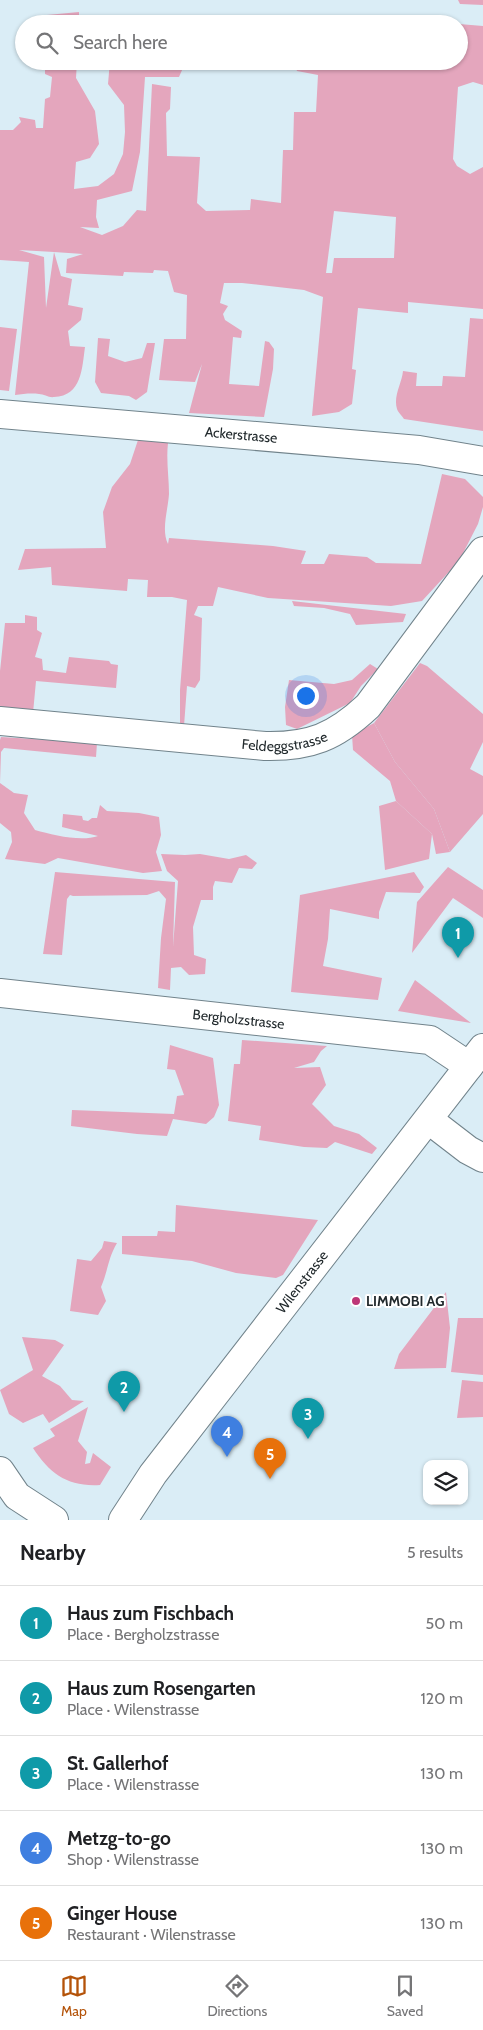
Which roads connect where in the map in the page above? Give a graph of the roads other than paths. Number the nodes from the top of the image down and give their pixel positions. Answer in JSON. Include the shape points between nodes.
{"nodes":[{"id":1,"x":0,"y":414,"type":"edge"},
{"id":2,"x":483,"y":461,"type":"edge"},
{"id":3,"x":483,"y":551,"type":"edge"},
{"id":4,"x":0,"y":721,"type":"edge"},
{"id":5,"x":0,"y":993,"type":"edge"},
{"id":6,"x":476,"y":1057,"type":"edge"},
{"id":7,"x":429,"y":1120,"type":"junction"},
{"id":8,"x":483,"y":1158,"type":"edge"},
{"id":9,"x":0,"y":1471,"type":"edge"},
{"id":10,"x":54,"y":1520,"type":"edge"},
{"id":11,"x":123,"y":1520,"type":"edge"}],
"edges":[{"from":1,"to":2,"type":"street","name":"Ackerstrasse","via":[[419,450]]},
{"from":3,"to":4,"type":"street","name":"Feldeggstrasse","via":[[368,706],[341,728],[318,740],[265,746]]},
{"from":5,"to":6,"type":"street","name":"Bergholzstrasse","via":[[430,1040]]},
{"from":6,"to":7,"type":"street","name":"Wilenstrasse"},
{"from":7,"to":8,"type":"street"},
{"from":7,"to":11,"type":"street","name":"Wilenstrasse","via":[[153,1474]]},
{"from":9,"to":10,"type":"street","via":[[17,1496]]}]}
